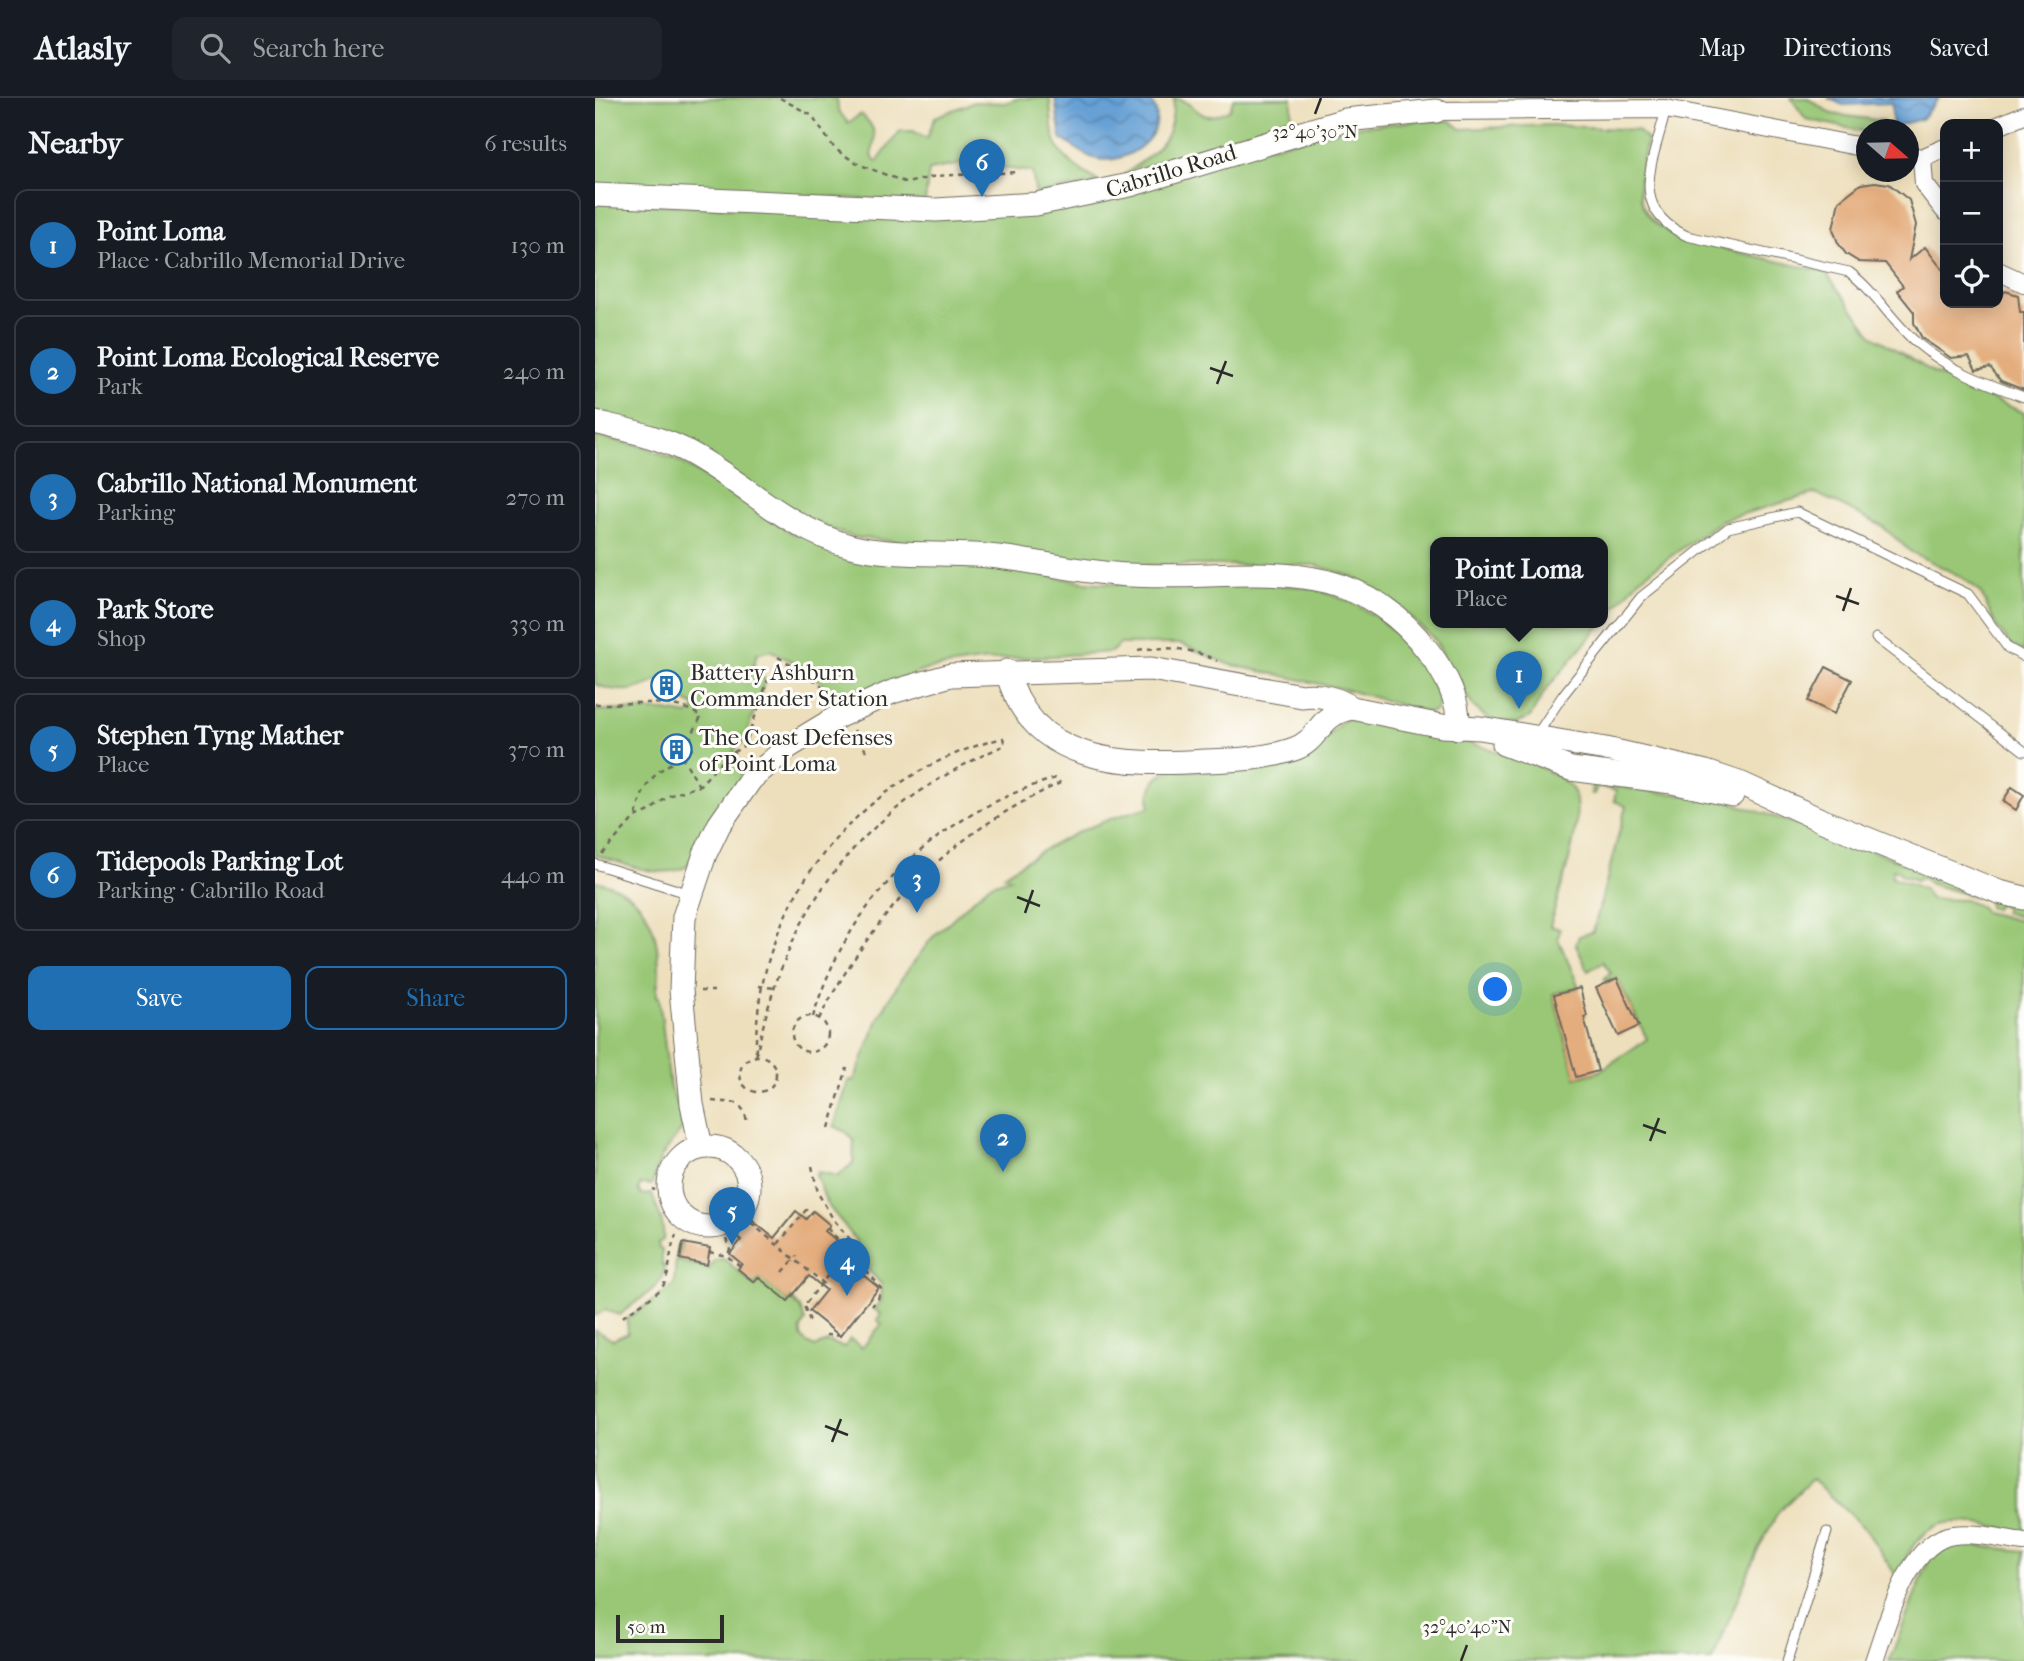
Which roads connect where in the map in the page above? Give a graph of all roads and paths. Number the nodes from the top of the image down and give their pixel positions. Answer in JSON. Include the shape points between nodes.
{"nodes":[{"id":1,"x":780,"y":98,"type":"edge"},
{"id":2,"x":1667,"y":109,"type":"junction"},
{"id":3,"x":1436,"y":111,"type":"joint"},
{"id":4,"x":2024,"y":115,"type":"edge"},
{"id":5,"x":2003,"y":124,"type":"edge"},
{"id":6,"x":1856,"y":146,"type":"edge"},
{"id":7,"x":1940,"y":150,"type":"edge"},
{"id":8,"x":1919,"y":156,"type":"edge"},
{"id":9,"x":1919,"y":169,"type":"edge"},
{"id":10,"x":1018,"y":172,"type":"dead end"},
{"id":11,"x":595,"y":195,"type":"edge"},
{"id":12,"x":1940,"y":205,"type":"edge"},
{"id":13,"x":2003,"y":273,"type":"edge"},
{"id":14,"x":2024,"y":283,"type":"edge"},
{"id":15,"x":2024,"y":397,"type":"edge"},
{"id":16,"x":595,"y":422,"type":"edge"},
{"id":17,"x":1877,"y":638,"type":"dead end"},
{"id":18,"x":778,"y":657,"type":"dead end"},
{"id":19,"x":2024,"y":657,"type":"edge"},
{"id":20,"x":1007,"y":671,"type":"junction"},
{"id":21,"x":768,"y":680,"type":"dead end"},
{"id":22,"x":1302,"y":696,"type":"junction"},
{"id":23,"x":595,"y":704,"type":"edge"},
{"id":24,"x":842,"y":705,"type":"dead end"},
{"id":25,"x":1352,"y":708,"type":"junction"},
{"id":26,"x":849,"y":720,"type":"dead end"},
{"id":27,"x":1458,"y":728,"type":"junction"},
{"id":28,"x":1315,"y":733,"type":"junction"},
{"id":29,"x":1535,"y":737,"type":"junction"},
{"id":30,"x":866,"y":751,"type":"dead end"},
{"id":31,"x":2024,"y":751,"type":"edge"},
{"id":32,"x":682,"y":756,"type":"junction"},
{"id":33,"x":699,"y":786,"type":"junction"},
{"id":34,"x":635,"y":817,"type":"junction"},
{"id":35,"x":1823,"y":821,"type":"junction"},
{"id":36,"x":597,"y":861,"type":"edge"},
{"id":37,"x":691,"y":894,"type":"junction"},
{"id":38,"x":2024,"y":898,"type":"edge"},
{"id":39,"x":759,"y":986,"type":"junction"},
{"id":40,"x":822,"y":986,"type":"junction"},
{"id":41,"x":773,"y":988,"type":"junction"},
{"id":42,"x":692,"y":991,"type":"dead end"},
{"id":43,"x":714,"y":991,"type":"dead end"},
{"id":44,"x":833,"y":991,"type":"junction"},
{"id":45,"x":813,"y":1017,"type":"junction"},
{"id":46,"x":820,"y":1018,"type":"junction"},
{"id":47,"x":756,"y":1057,"type":"junction"},
{"id":48,"x":847,"y":1068,"type":"dead end"},
{"id":49,"x":705,"y":1101,"type":"dead end"},
{"id":50,"x":747,"y":1124,"type":"dead end"},
{"id":51,"x":829,"y":1128,"type":"dead end"},
{"id":52,"x":701,"y":1147,"type":"dead end"},
{"id":53,"x":812,"y":1166,"type":"dead end"},
{"id":54,"x":810,"y":1214,"type":"dead end"},
{"id":55,"x":751,"y":1223,"type":"dead end"},
{"id":56,"x":827,"y":1228,"type":"dead end"},
{"id":57,"x":675,"y":1235,"type":"dead end"},
{"id":58,"x":726,"y":1239,"type":"dead end"},
{"id":59,"x":853,"y":1243,"type":"junction"},
{"id":60,"x":777,"y":1245,"type":"junction"},
{"id":61,"x":847,"y":1251,"type":"junction"},
{"id":62,"x":709,"y":1252,"type":"dead end"},
{"id":63,"x":727,"y":1256,"type":"junction"},
{"id":64,"x":796,"y":1258,"type":"junction"},
{"id":65,"x":856,"y":1258,"type":"junction"},
{"id":66,"x":740,"y":1266,"type":"dead end"},
{"id":67,"x":783,"y":1272,"type":"dead end"},
{"id":68,"x":822,"y":1282,"type":"junction"},
{"id":69,"x":828,"y":1287,"type":"dead end"},
{"id":70,"x":871,"y":1307,"type":"dead end"},
{"id":71,"x":623,"y":1317,"type":"dead end"},
{"id":72,"x":810,"y":1321,"type":"dead end"},
{"id":73,"x":826,"y":1335,"type":"dead end"},
{"id":74,"x":846,"y":1336,"type":"dead end"},
{"id":75,"x":1827,"y":1532,"type":"dead end"},
{"id":76,"x":2024,"y":1542,"type":"edge"},
{"id":77,"x":1787,"y":1661,"type":"edge"},
{"id":78,"x":1874,"y":1661,"type":"edge"}],
"edges":[{"from":1,"to":10,"type":"path","via":[[811,115],[835,149],[858,164],[907,183],[936,176]]},
{"from":2,"to":3,"type":"street","name":"Cabrillo Road"},
{"from":2,"to":6,"type":"street","name":"Cabrillo Road"},
{"from":2,"to":15,"type":"lane","via":[[1648,186],[1651,208],[1665,226],[1687,236],[1849,272],[1868,286],[1916,342],[1962,374]]},
{"from":3,"to":11,"type":"street","name":"Cabrillo Road","via":[[1345,120],[1130,185],[1036,204],[936,210]]},
{"from":4,"to":5,"type":"street"},
{"from":7,"to":8,"type":"street"},
{"from":9,"to":12,"type":"street"},
{"from":13,"to":14,"type":"street"},
{"from":16,"to":27,"type":"street","via":[[675,445],[797,523],[851,546],[1012,559],[1103,574],[1286,574],[1340,584],[1384,609],[1421,642],[1452,694]]},
{"from":17,"to":31,"type":"lane"},
{"from":18,"to":24,"type":"path","via":[[812,678]]},
{"from":19,"to":29,"type":"lane","via":[[2008,648],[1968,594],[1797,512],[1728,528],[1641,597]]},
{"from":20,"to":22,"type":"street","via":[[1151,669]]},
{"from":20,"to":28,"type":"street","via":[[1017,701],[1034,722],[1062,743],[1108,761],[1150,764],[1260,756],[1297,748]]},
{"from":20,"to":37,"type":"street","via":[[951,675],[892,692],[839,716],[788,747],[737,797],[705,854]]},
{"from":21,"to":33,"type":"path","via":[[745,746],[726,757]]},
{"from":22,"to":25,"type":"street","via":[[1342,701]]},
{"from":22,"to":28,"type":"street","via":[[1311,708]]},
{"from":23,"to":32,"type":"path","via":[[671,705],[692,710],[701,717],[690,739],[692,752]]},
{"from":25,"to":27,"type":"street"},
{"from":25,"to":28,"type":"street","via":[[1330,715]]},
{"from":26,"to":30,"type":"path"},
{"from":27,"to":29,"type":"street"},
{"from":27,"to":35,"type":"street","via":[[1571,769],[1701,787]]},
{"from":29,"to":35,"type":"street","via":[[1706,772]]},
{"from":32,"to":33,"type":"path"},
{"from":32,"to":34,"type":"path","via":[[667,763],[647,783]]},
{"from":33,"to":34,"type":"path","via":[[668,796]]},
{"from":34,"to":36,"type":"path"},
{"from":35,"to":38,"type":"street"},
{"from":36,"to":37,"type":"lane"},
{"from":37,"to":52,"type":"street","via":[[684,917],[681,990]]},
{"from":39,"to":41,"type":"path"},
{"from":39,"to":41,"type":"path","via":[[789,903],[826,848],[852,821],[908,776],[1003,738],[1005,745],[929,784],[865,836],[815,899],[780,964]]},
{"from":39,"to":47,"type":"path"},
{"from":40,"to":44,"type":"path"},
{"from":40,"to":44,"type":"path","via":[[866,906],[928,843],[995,801],[1059,778],[1060,783],[990,820],[932,865],[881,918]]},
{"from":40,"to":45,"type":"path"},
{"from":41,"to":47,"type":"path"},
{"from":42,"to":43,"type":"path"},
{"from":44,"to":46,"type":"path"},
{"from":45,"to":46,"type":"path"},
{"from":45,"to":46,"type":"path","via":[[800,1019],[793,1032],[794,1042],[806,1052],[819,1050],[826,1043],[828,1030]]},
{"from":47,"to":47,"type":"path","via":[[744,1063],[740,1078],[745,1087],[759,1092],[772,1084],[775,1072],[769,1060]]},
{"from":48,"to":51,"type":"path"},
{"from":49,"to":50,"type":"path","via":[[737,1103]]},
{"from":53,"to":59,"type":"path","via":[[818,1193]]},
{"from":54,"to":60,"type":"path","via":[[806,1210]]},
{"from":55,"to":60,"type":"path"},
{"from":56,"to":61,"type":"path"},
{"from":57,"to":71,"type":"path","via":[[660,1289]]},
{"from":58,"to":63,"type":"path"},
{"from":59,"to":61,"type":"path"},
{"from":59,"to":65,"type":"path"},
{"from":60,"to":64,"type":"path"},
{"from":61,"to":65,"type":"path"},
{"from":61,"to":68,"type":"path"},
{"from":62,"to":63,"type":"path"},
{"from":63,"to":66,"type":"path"},
{"from":64,"to":67,"type":"path"},
{"from":64,"to":68,"type":"path"},
{"from":65,"to":70,"type":"path","via":[[881,1288]]},
{"from":68,"to":69,"type":"path"},
{"from":68,"to":72,"type":"path","via":[[804,1306]]},
{"from":73,"to":74,"type":"path"},
{"from":75,"to":77,"type":"lane"},
{"from":76,"to":78,"type":"street","via":[[1952,1535],[1927,1546],[1902,1586]]}]}
